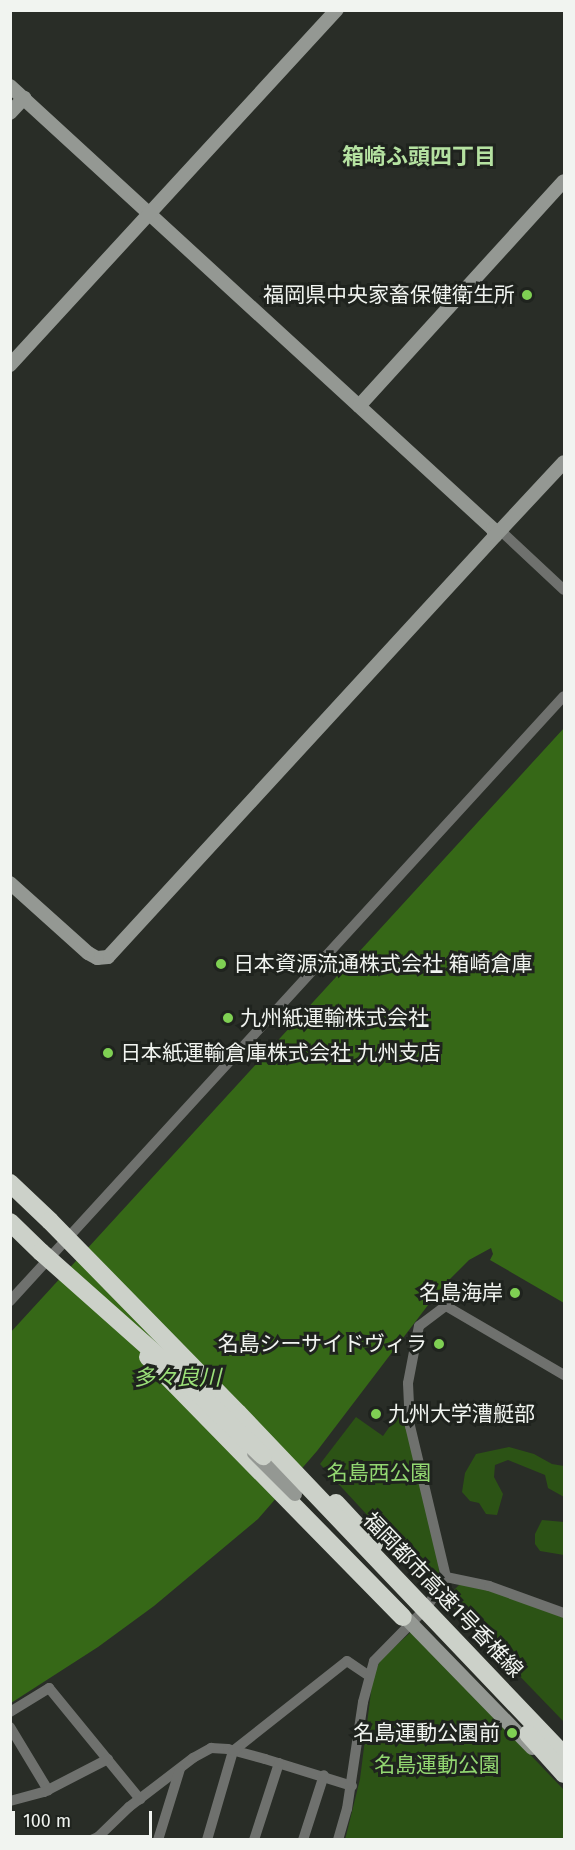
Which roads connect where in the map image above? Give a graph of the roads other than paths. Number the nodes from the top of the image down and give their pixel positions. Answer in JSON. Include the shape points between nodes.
{"nodes":[{"id":1,"x":337,"y":10,"type":"edge"},
{"id":2,"x":10,"y":86,"type":"edge"},
{"id":3,"x":24,"y":98,"type":"junction"},
{"id":4,"x":10,"y":113,"type":"edge"},
{"id":5,"x":564,"y":181,"type":"edge"},
{"id":6,"x":151,"y":215,"type":"junction"},
{"id":7,"x":10,"y":365,"type":"edge"},
{"id":8,"x":359,"y":406,"type":"junction"},
{"id":9,"x":564,"y":462,"type":"edge"},
{"id":10,"x":498,"y":534,"type":"junction"},
{"id":11,"x":564,"y":590,"type":"edge"},
{"id":12,"x":564,"y":696,"type":"edge"},
{"id":13,"x":10,"y":883,"type":"edge"},
{"id":14,"x":10,"y":1183,"type":"edge"},
{"id":15,"x":10,"y":1192,"type":"edge"},
{"id":16,"x":10,"y":1216,"type":"edge"},
{"id":17,"x":10,"y":1222,"type":"edge"},
{"id":18,"x":52,"y":1229,"type":"junction"},
{"id":19,"x":55,"y":1266,"type":"junction"},
{"id":20,"x":14,"y":1288,"type":"edge"},
{"id":21,"x":10,"y":1301,"type":"edge"},
{"id":22,"x":564,"y":1375,"type":"edge"},
{"id":23,"x":300,"y":1489,"type":"junction"},
{"id":24,"x":446,"y":1577,"type":"junction"},
{"id":25,"x":413,"y":1590,"type":"joint"},
{"id":26,"x":427,"y":1607,"type":"junction"},
{"id":27,"x":564,"y":1613,"type":"edge"},
{"id":28,"x":407,"y":1620,"type":"junction"},
{"id":29,"x":369,"y":1676,"type":"junction"},
{"id":30,"x":10,"y":1712,"type":"edge"},
{"id":31,"x":10,"y":1727,"type":"edge"},
{"id":32,"x":564,"y":1749,"type":"edge"},
{"id":33,"x":233,"y":1751,"type":"junction"},
{"id":34,"x":564,"y":1755,"type":"edge"},
{"id":35,"x":108,"y":1760,"type":"junction"},
{"id":36,"x":279,"y":1763,"type":"junction"},
{"id":37,"x":180,"y":1769,"type":"junction"},
{"id":38,"x":564,"y":1774,"type":"edge"},
{"id":39,"x":324,"y":1776,"type":"junction"},
{"id":40,"x":564,"y":1782,"type":"edge"},
{"id":41,"x":352,"y":1786,"type":"junction"},
{"id":42,"x":48,"y":1790,"type":"junction"},
{"id":43,"x":140,"y":1799,"type":"junction"},
{"id":44,"x":10,"y":1801,"type":"edge"},
{"id":45,"x":95,"y":1839,"type":"edge"},
{"id":46,"x":158,"y":1839,"type":"edge"},
{"id":47,"x":207,"y":1839,"type":"edge"},
{"id":48,"x":254,"y":1839,"type":"edge"},
{"id":49,"x":303,"y":1839,"type":"edge"},
{"id":50,"x":338,"y":1839,"type":"edge"}],
"edges":[{"from":1,"to":6,"type":"street"},
{"from":2,"to":3,"type":"street"},
{"from":3,"to":4,"type":"street"},
{"from":3,"to":6,"type":"street"},
{"from":5,"to":8,"type":"street"},
{"from":6,"to":7,"type":"street"},
{"from":6,"to":8,"type":"street"},
{"from":8,"to":10,"type":"street"},
{"from":9,"to":10,"type":"street"},
{"from":10,"to":11,"type":"street"},
{"from":10,"to":13,"type":"street","via":[[108,957],[97,958],[88,953]]},
{"from":12,"to":20,"type":"street"},
{"from":14,"to":18,"type":"highway","name":"福岡都市高速1号香椎線"},
{"from":15,"to":18,"type":"street"},
{"from":16,"to":23,"type":"street","bridge":true},
{"from":17,"to":19,"type":"highway","name":"福岡都市高速1号香椎線","bridge":true},
{"from":18,"to":23,"type":"highway","bridge":true,"via":[[95,1255]]},
{"from":18,"to":34,"type":"highway","name":"福岡都市高速1号香椎線","bridge":true,"via":[[263,1439]]},
{"from":19,"to":23,"type":"highway","bridge":true},
{"from":19,"to":38,"type":"highway","name":"福岡都市高速1号香椎線","bridge":true,"via":[[174,1370],[297,1489]]},
{"from":20,"to":21,"type":"street"},
{"from":22,"to":24,"type":"street","via":[[446,1305],[419,1326],[408,1383],[410,1426],[431,1488]]},
{"from":23,"to":25,"type":"highway","via":[[356,1524]]},
{"from":23,"to":28,"type":"highway"},
{"from":24,"to":26,"type":"street"},
{"from":24,"to":27,"type":"street","via":[[489,1586]]},
{"from":25,"to":26,"type":"street"},
{"from":26,"to":28,"type":"street"},
{"from":26,"to":32,"type":"street"},
{"from":28,"to":29,"type":"street","via":[[374,1661]]},
{"from":28,"to":40,"type":"street"},
{"from":29,"to":33,"type":"street","via":[[347,1661]]},
{"from":29,"to":41,"type":"street"},
{"from":30,"to":35,"type":"street","via":[[49,1688]]},
{"from":31,"to":42,"type":"street"},
{"from":33,"to":36,"type":"street"},
{"from":33,"to":37,"type":"street","via":[[211,1748]]},
{"from":33,"to":47,"type":"street"},
{"from":35,"to":42,"type":"street"},
{"from":35,"to":43,"type":"street"},
{"from":36,"to":39,"type":"street"},
{"from":36,"to":48,"type":"street"},
{"from":37,"to":43,"type":"street"},
{"from":37,"to":46,"type":"street"},
{"from":39,"to":41,"type":"street"},
{"from":39,"to":49,"type":"street"},
{"from":41,"to":50,"type":"street"},
{"from":42,"to":44,"type":"street"},
{"from":43,"to":45,"type":"street"}]}
